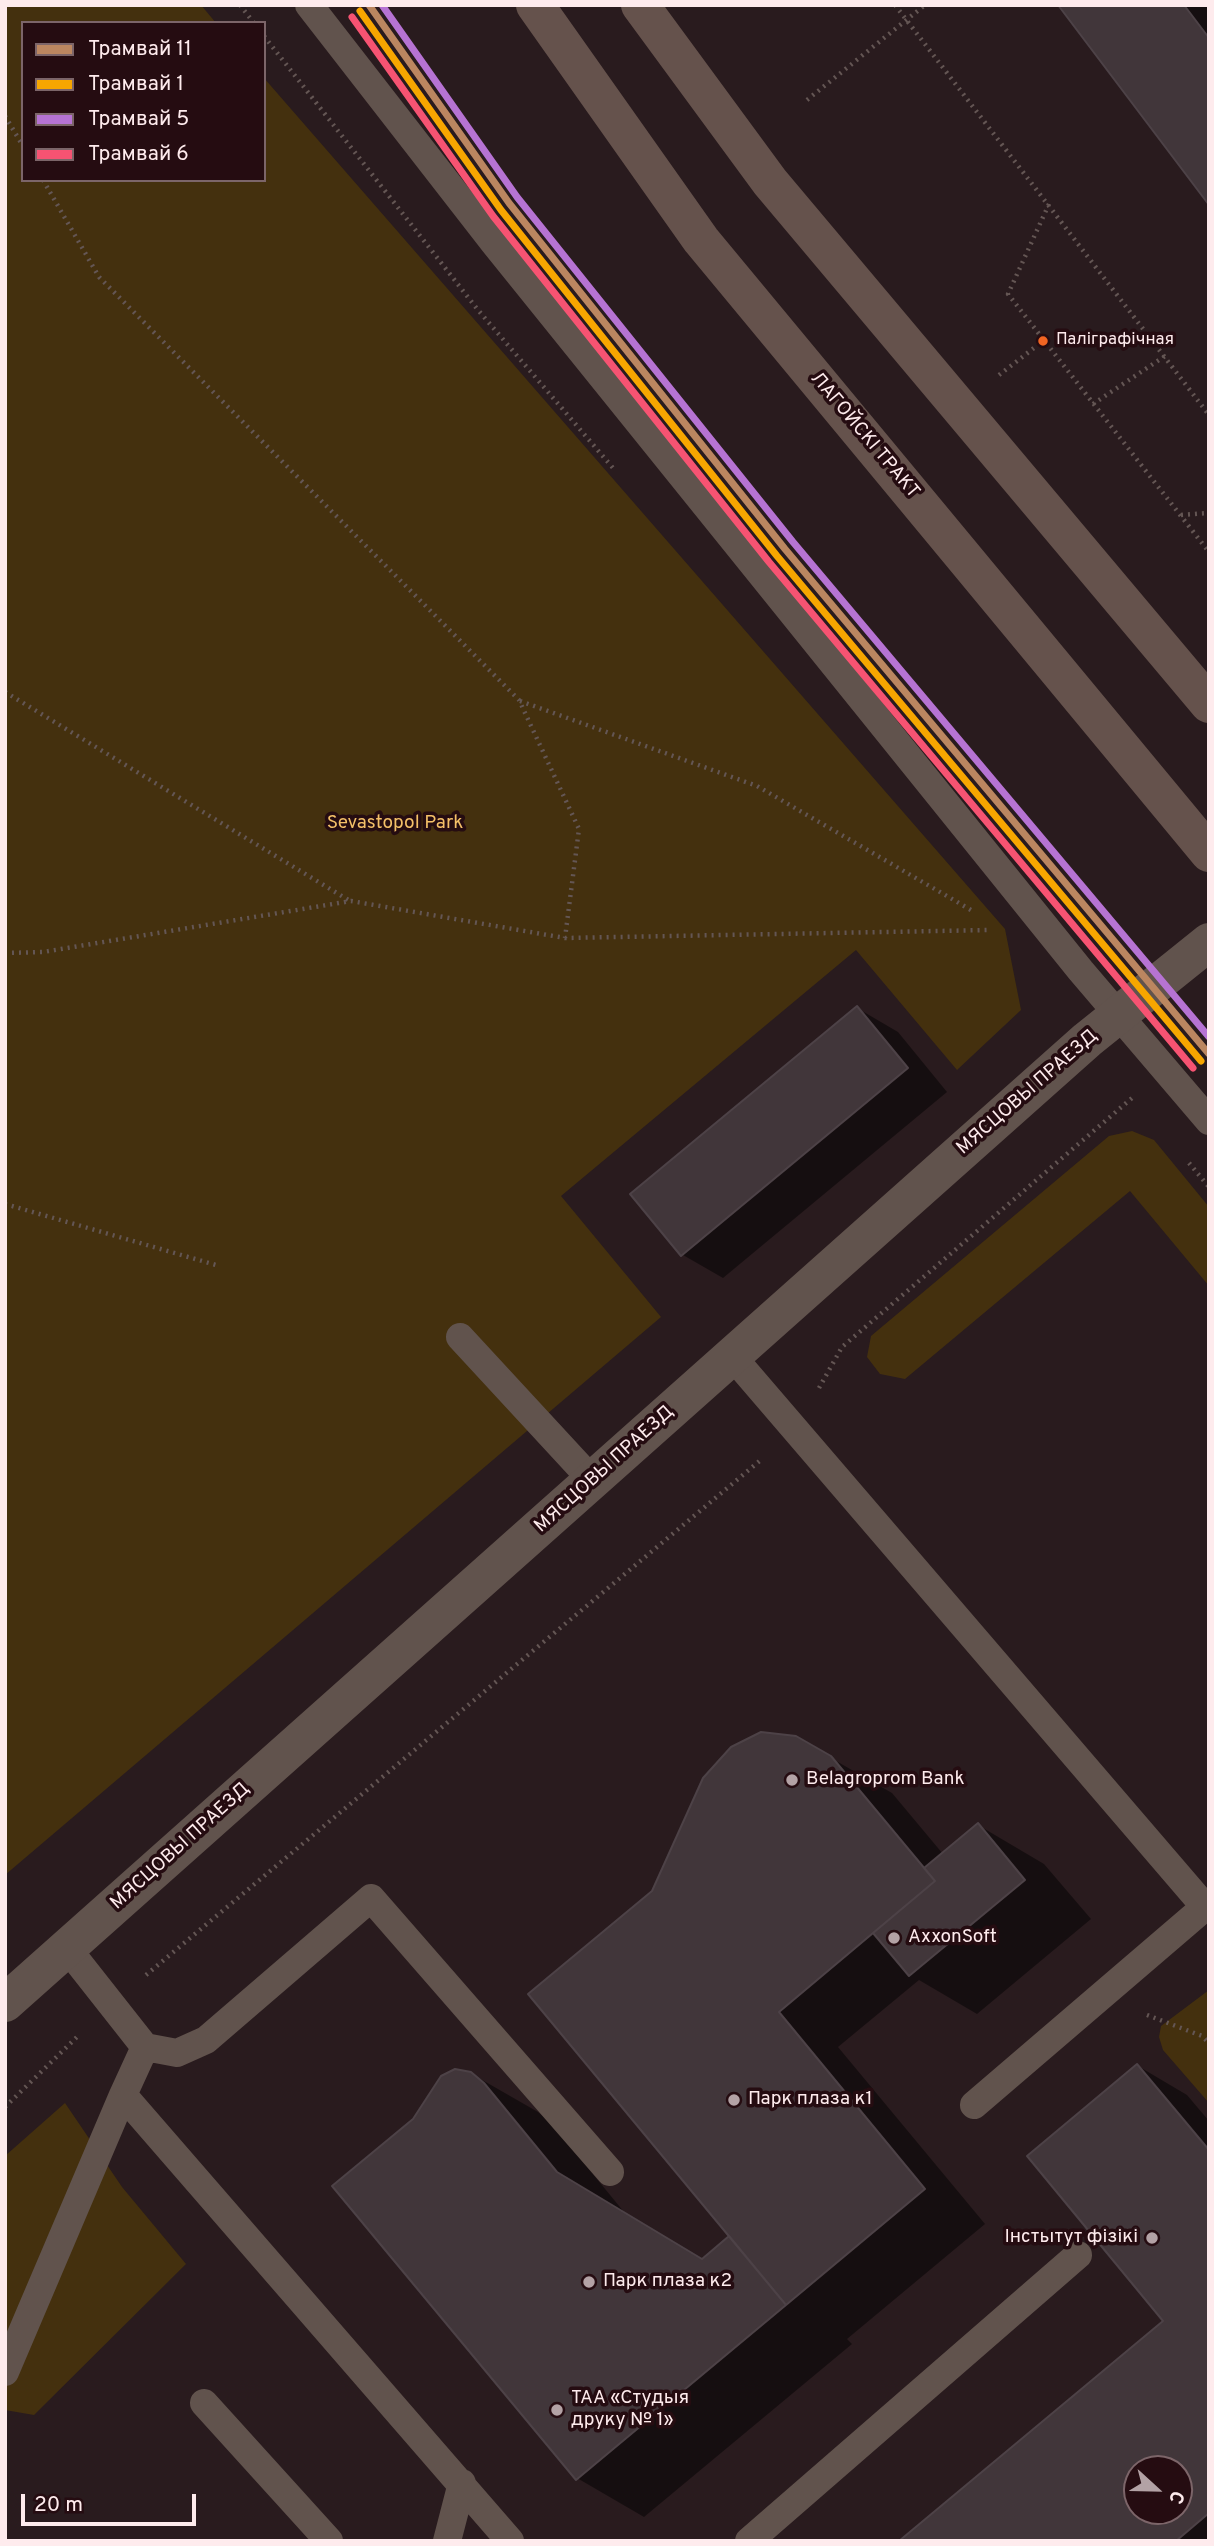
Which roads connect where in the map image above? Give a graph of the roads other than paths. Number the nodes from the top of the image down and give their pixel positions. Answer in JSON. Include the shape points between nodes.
{"nodes":[{"id":1,"x":309,"y":5,"type":"edge"},
{"id":2,"x":535,"y":5,"type":"edge"},
{"id":3,"x":640,"y":5,"type":"edge"},
{"id":4,"x":1209,"y":704,"type":"edge"},
{"id":5,"x":1209,"y":853,"type":"edge"},
{"id":6,"x":1209,"y":942,"type":"edge"},
{"id":7,"x":1118,"y":1014,"type":"junction"},
{"id":8,"x":1209,"y":1121,"type":"edge"},
{"id":9,"x":460,"y":1337,"type":"dead end"},
{"id":10,"x":732,"y":1356,"type":"junction"},
{"id":11,"x":593,"y":1481,"type":"junction"},
{"id":12,"x":67,"y":1948,"type":"junction"},
{"id":13,"x":5,"y":2003,"type":"edge"},
{"id":14,"x":145,"y":2047,"type":"junction"},
{"id":15,"x":123,"y":2095,"type":"junction"},
{"id":16,"x":974,"y":2105,"type":"dead end"},
{"id":17,"x":610,"y":2172,"type":"dead end"},
{"id":18,"x":1078,"y":2255,"type":"dead end"},
{"id":19,"x":5,"y":2372,"type":"edge"},
{"id":20,"x":204,"y":2403,"type":"dead end"},
{"id":21,"x":462,"y":2483,"type":"junction"},
{"id":22,"x":329,"y":2541,"type":"edge"},
{"id":23,"x":447,"y":2541,"type":"edge"},
{"id":24,"x":510,"y":2541,"type":"edge"},
{"id":25,"x":749,"y":2541,"type":"edge"}],
"edges":[{"from":1,"to":7,"type":"lane","via":[[494,243]]},
{"from":2,"to":5,"type":"main road","name":"ЛАГОЙСКІ ТРАКТ","via":[[701,240]]},
{"from":3,"to":4,"type":"main road","via":[[770,183]]},
{"from":6,"to":7,"type":"street","name":"МЯСЦОВЫ ПРАЕЗД"},
{"from":7,"to":8,"type":"lane"},
{"from":7,"to":10,"type":"street","name":"МЯСЦОВЫ ПРАЕЗД"},
{"from":9,"to":11,"type":"lane"},
{"from":10,"to":11,"type":"street","name":"МЯСЦОВЫ ПРАЕЗД"},
{"from":10,"to":16,"type":"lane","via":[[1205,1908]]},
{"from":11,"to":12,"type":"street","name":"МЯСЦОВЫ ПРАЕЗД"},
{"from":12,"to":13,"type":"street","name":"МЯСЦОВЫ ПРАЕЗД"},
{"from":12,"to":14,"type":"lane"},
{"from":14,"to":15,"type":"lane"},
{"from":14,"to":17,"type":"lane","via":[[177,2053],[206,2040],[372,1899]]},
{"from":15,"to":19,"type":"lane"},
{"from":15,"to":21,"type":"lane"},
{"from":18,"to":25,"type":"lane"},
{"from":20,"to":22,"type":"lane"},
{"from":21,"to":23,"type":"lane"},
{"from":21,"to":24,"type":"lane"}]}
